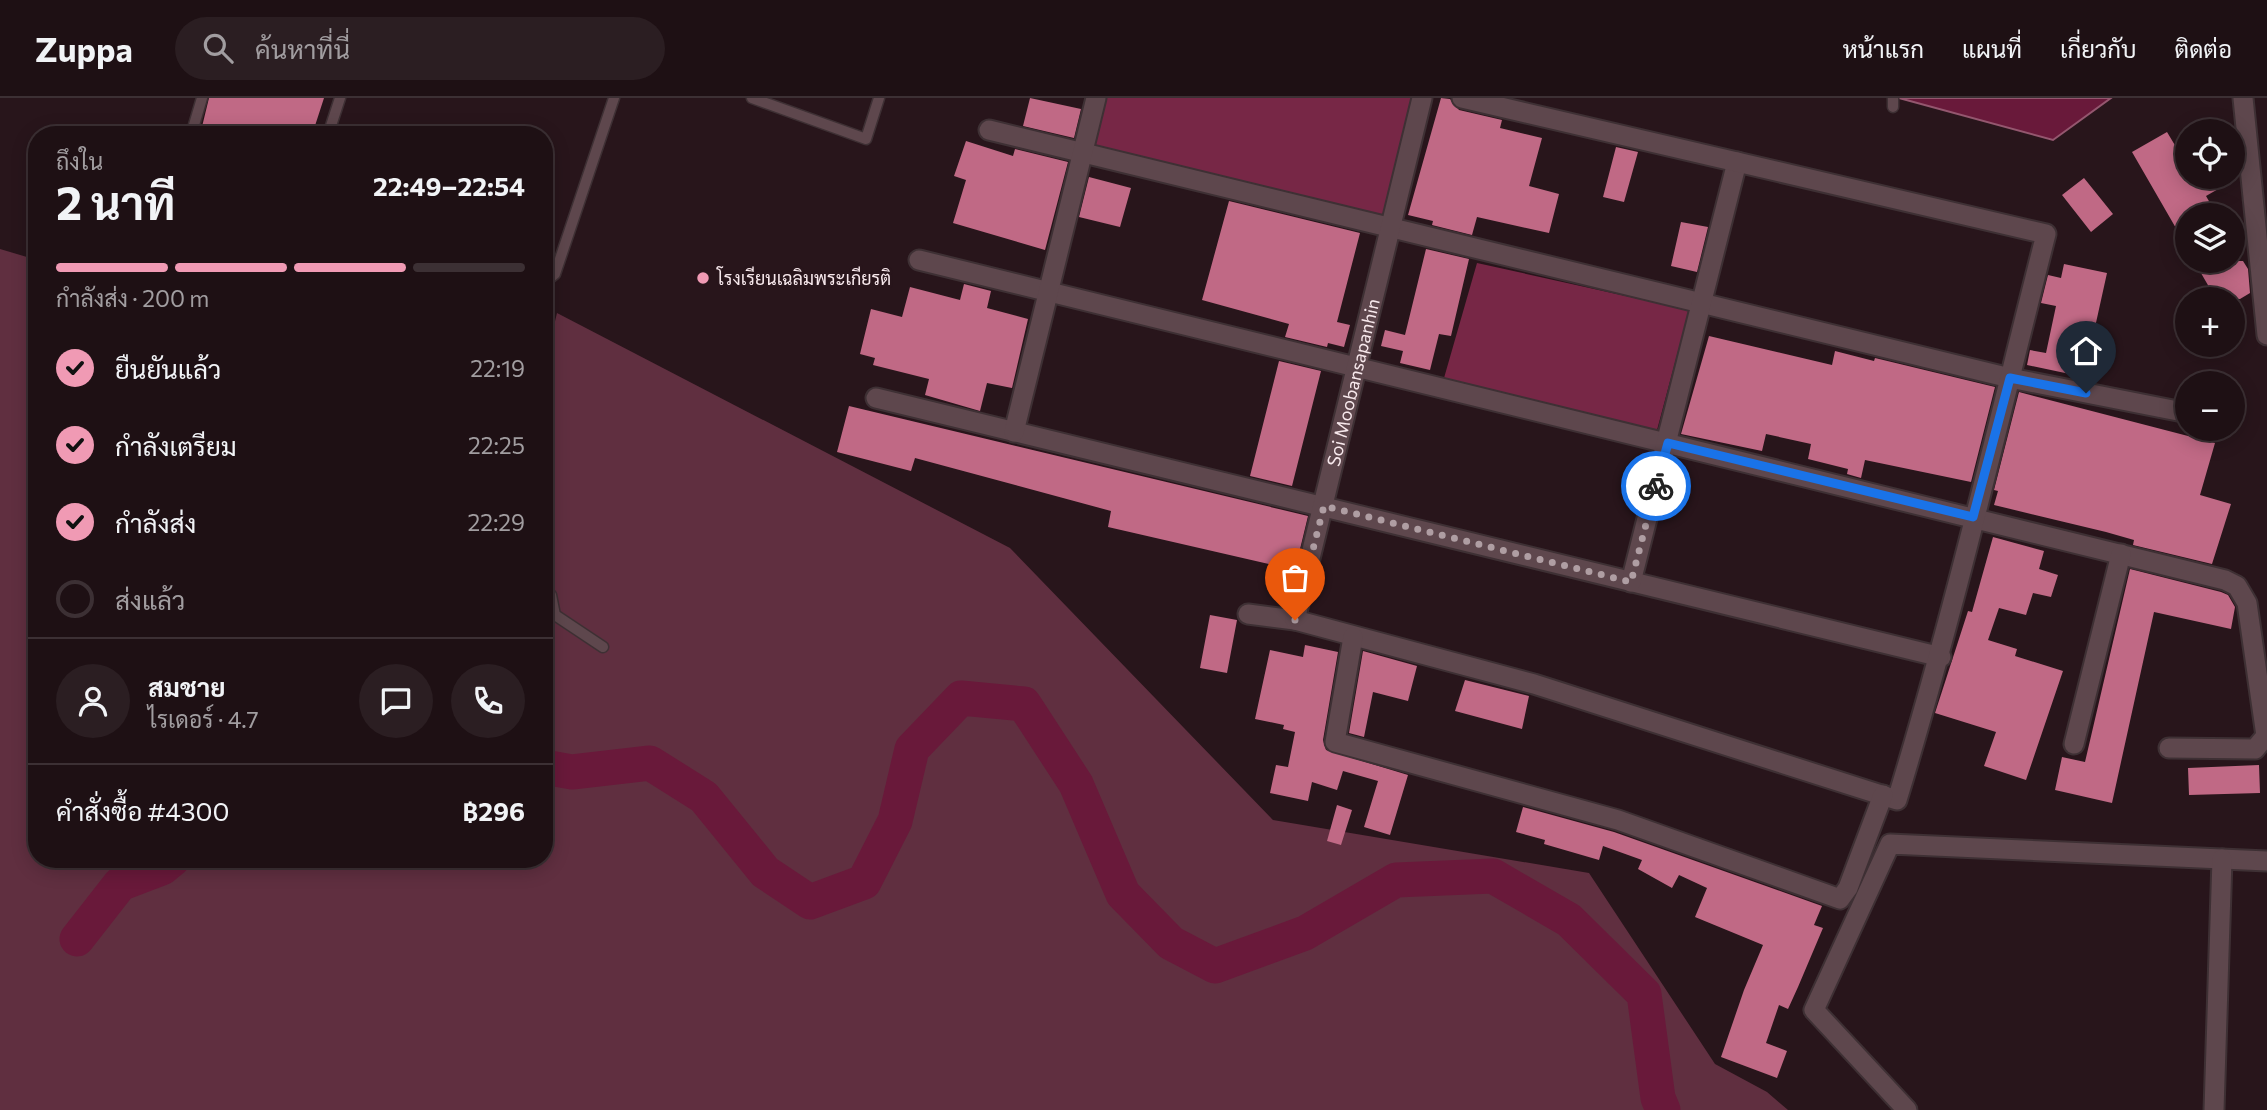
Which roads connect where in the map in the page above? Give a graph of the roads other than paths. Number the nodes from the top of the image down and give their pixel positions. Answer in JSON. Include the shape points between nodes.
{"nodes":[{"id":1,"x":202,"y":98,"type":"edge"},
{"id":2,"x":340,"y":98,"type":"edge"},
{"id":3,"x":614,"y":98,"type":"edge"},
{"id":4,"x":752,"y":98,"type":"edge"},
{"id":5,"x":879,"y":98,"type":"edge"},
{"id":6,"x":1096,"y":98,"type":"edge"},
{"id":7,"x":1422,"y":98,"type":"edge"},
{"id":8,"x":1462,"y":98,"type":"edge"},
{"id":9,"x":2243,"y":98,"type":"edge"},
{"id":10,"x":194,"y":126,"type":"edge"},
{"id":11,"x":331,"y":126,"type":"edge"},
{"id":12,"x":989,"y":130,"type":"dead end"},
{"id":13,"x":1083,"y":153,"type":"junction"},
{"id":14,"x":1737,"y":162,"type":"junction"},
{"id":15,"x":1392,"y":228,"type":"junction"},
{"id":16,"x":919,"y":260,"type":"dead end"},
{"id":17,"x":553,"y":276,"type":"edge"},
{"id":18,"x":1049,"y":292,"type":"junction"},
{"id":19,"x":1701,"y":303,"type":"junction"},
{"id":20,"x":2267,"y":335,"type":"edge"},
{"id":21,"x":1359,"y":367,"type":"junction"},
{"id":22,"x":2010,"y":378,"type":"junction"},
{"id":23,"x":876,"y":398,"type":"dead end"},
{"id":24,"x":2175,"y":410,"type":"edge"},
{"id":25,"x":1014,"y":432,"type":"junction"},
{"id":26,"x":1668,"y":443,"type":"junction"},
{"id":27,"x":1324,"y":506,"type":"junction"},
{"id":28,"x":1973,"y":517,"type":"junction"},
{"id":29,"x":2121,"y":554,"type":"junction"},
{"id":30,"x":1631,"y":582,"type":"junction"},
{"id":31,"x":553,"y":605,"type":"edge"},
{"id":32,"x":1248,"y":614,"type":"dead end"},
{"id":33,"x":1295,"y":620,"type":"junction"},
{"id":34,"x":1353,"y":637,"type":"junction"},
{"id":35,"x":603,"y":647,"type":"dead end"},
{"id":36,"x":1941,"y":657,"type":"junction"},
{"id":37,"x":2074,"y":744,"type":"dead end"},
{"id":38,"x":2169,"y":748,"type":"dead end"},
{"id":39,"x":1883,"y":795,"type":"junction"},
{"id":40,"x":2222,"y":859,"type":"junction"},
{"id":41,"x":2267,"y":861,"type":"edge"},
{"id":42,"x":1907,"y":1110,"type":"edge"},
{"id":43,"x":2214,"y":1110,"type":"edge"}],
"edges":[{"from":1,"to":10,"type":"lane"},
{"from":2,"to":11,"type":"lane"},
{"from":3,"to":17,"type":"lane"},
{"from":4,"to":5,"type":"lane","via":[[866,139]]},
{"from":6,"to":13,"type":"street"},
{"from":7,"to":15,"type":"street","name":"Soi Moobansapanhin"},
{"from":8,"to":14,"type":"street"},
{"from":9,"to":20,"type":"street"},
{"from":12,"to":13,"type":"street"},
{"from":13,"to":15,"type":"street"},
{"from":13,"to":18,"type":"street"},
{"from":14,"to":19,"type":"street"},
{"from":14,"to":22,"type":"street","via":[[2046,234]]},
{"from":15,"to":19,"type":"street"},
{"from":15,"to":21,"type":"street","name":"Soi Moobansapanhin"},
{"from":16,"to":18,"type":"street"},
{"from":18,"to":21,"type":"street"},
{"from":18,"to":25,"type":"street"},
{"from":19,"to":22,"type":"street"},
{"from":19,"to":26,"type":"street"},
{"from":21,"to":26,"type":"street"},
{"from":21,"to":27,"type":"street","name":"Soi Moobansapanhin"},
{"from":22,"to":24,"type":"street"},
{"from":22,"to":28,"type":"street"},
{"from":23,"to":25,"type":"street"},
{"from":25,"to":27,"type":"street"},
{"from":26,"to":28,"type":"street"},
{"from":26,"to":30,"type":"street"},
{"from":27,"to":30,"type":"street"},
{"from":27,"to":33,"type":"street","name":"Soi Moobansapanhin"},
{"from":28,"to":29,"type":"street"},
{"from":28,"to":36,"type":"street"},
{"from":29,"to":37,"type":"street"},
{"from":29,"to":38,"type":"street","via":[[2225,580],[2237,586],[2247,603],[2264,740],[2255,749]]},
{"from":30,"to":36,"type":"street"},
{"from":31,"to":35,"type":"lane","via":[[555,615]]},
{"from":32,"to":33,"type":"street"},
{"from":33,"to":34,"type":"street"},
{"from":34,"to":39,"type":"street","via":[[1534,684]]},
{"from":34,"to":39,"type":"street","via":[[1335,742],[1618,820],[1840,899]]},
{"from":36,"to":39,"type":"street","via":[[1897,800]]},
{"from":40,"to":41,"type":"street"},
{"from":40,"to":42,"type":"street","via":[[1890,844],[1814,1010]]},
{"from":40,"to":43,"type":"street"}]}
